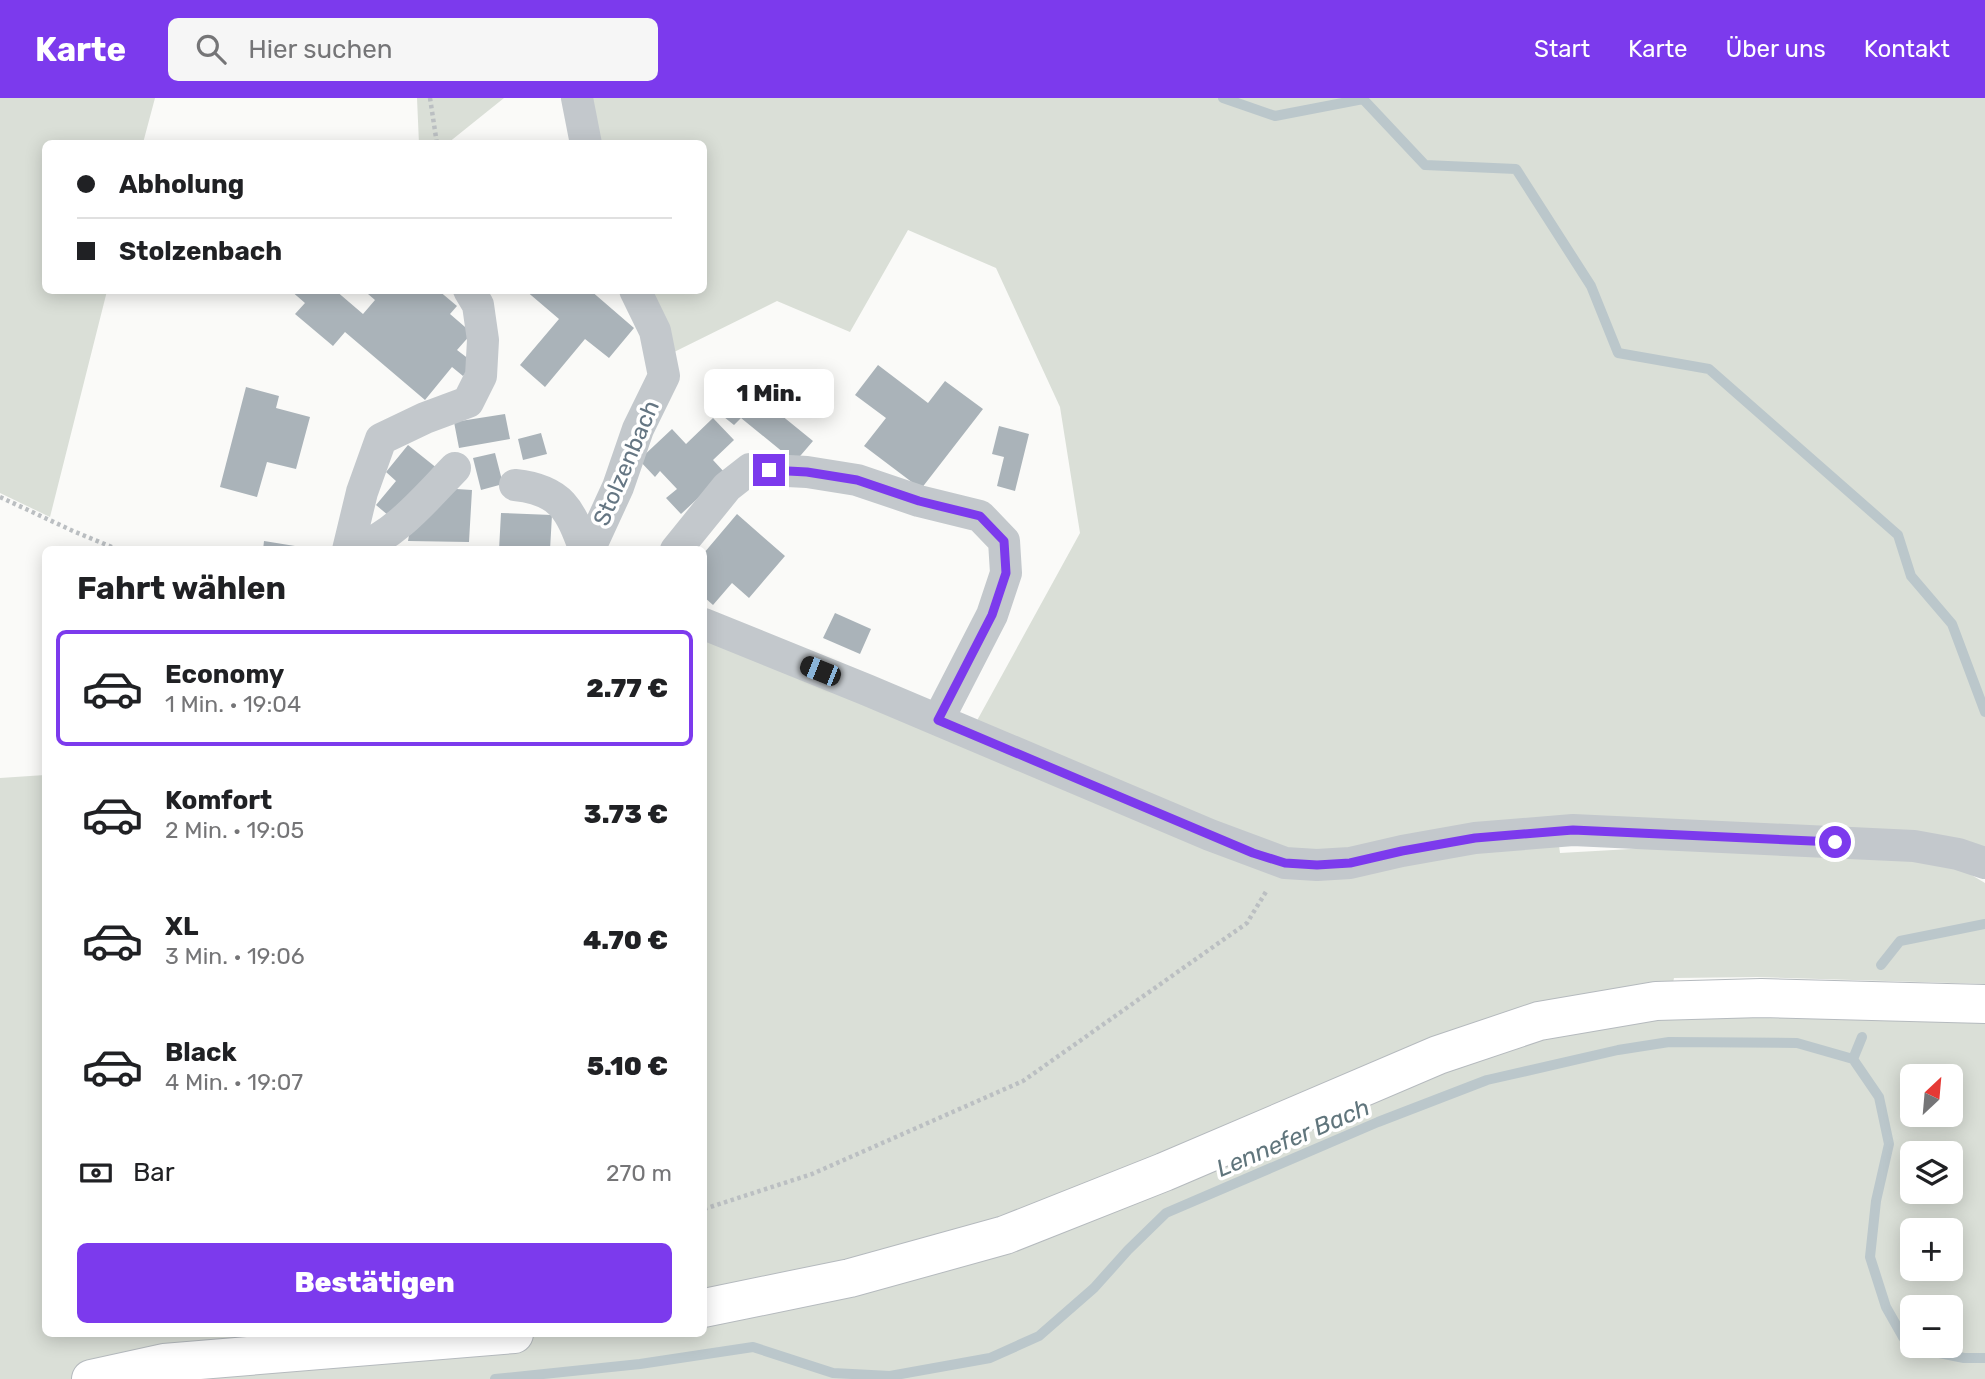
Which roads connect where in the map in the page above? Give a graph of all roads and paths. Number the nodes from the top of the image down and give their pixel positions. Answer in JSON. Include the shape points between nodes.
{"nodes":[{"id":1,"x":430,"y":98,"type":"edge"},
{"id":2,"x":577,"y":98,"type":"edge"},
{"id":3,"x":436,"y":140,"type":"edge"},
{"id":4,"x":585,"y":140,"type":"edge"},
{"id":5,"x":471,"y":294,"type":"edge"},
{"id":6,"x":637,"y":294,"type":"edge"},
{"id":7,"x":455,"y":468,"type":"dead end"},
{"id":8,"x":515,"y":485,"type":"dead end"},
{"id":9,"x":0,"y":497,"type":"edge"},
{"id":10,"x":109,"y":546,"type":"edge"},
{"id":11,"x":349,"y":546,"type":"edge"},
{"id":12,"x":366,"y":546,"type":"edge"},
{"id":13,"x":585,"y":546,"type":"edge"},
{"id":14,"x":589,"y":546,"type":"edge"},
{"id":15,"x":679,"y":546,"type":"edge"},
{"id":16,"x":707,"y":626,"type":"edge"},
{"id":17,"x":938,"y":720,"type":"junction"},
{"id":18,"x":1285,"y":863,"type":"junction"},
{"id":19,"x":1985,"y":863,"type":"edge"},
{"id":20,"x":1985,"y":1004,"type":"edge"},
{"id":21,"x":707,"y":1208,"type":"edge"},
{"id":22,"x":707,"y":1307,"type":"edge"},
{"id":23,"x":478,"y":1337,"type":"edge"},
{"id":24,"x":91,"y":1379,"type":"edge"}],
"edges":[{"from":1,"to":3,"type":"path"},
{"from":2,"to":4,"type":"street"},
{"from":5,"to":11,"type":"street","via":[[478,305],[483,340],[481,376],[468,402],[381,439]]},
{"from":6,"to":14,"type":"street","name":"Stolzenbach","via":[[654,331],[663,376]]},
{"from":7,"to":12,"type":"street","via":[[391,532]]},
{"from":8,"to":13,"type":"street","via":[[547,492],[562,502]]},
{"from":9,"to":10,"type":"path"},
{"from":15,"to":17,"type":"street","via":[[727,486],[750,469],[857,480],[980,516],[1004,541],[1006,573],[992,615]]},
{"from":16,"to":17,"type":"street"},
{"from":17,"to":18,"type":"street"},
{"from":18,"to":19,"type":"street","via":[[1350,863],[1475,838],[1573,830],[1914,846]]},
{"from":18,"to":21,"type":"path","via":[[1247,923],[1023,1081],[812,1174]]},
{"from":20,"to":22,"type":"main road","via":[[1669,1000],[1539,1021],[1438,1055],[1005,1235],[850,1278]]},
{"from":23,"to":24,"type":"main road","via":[[163,1363]]}]}
